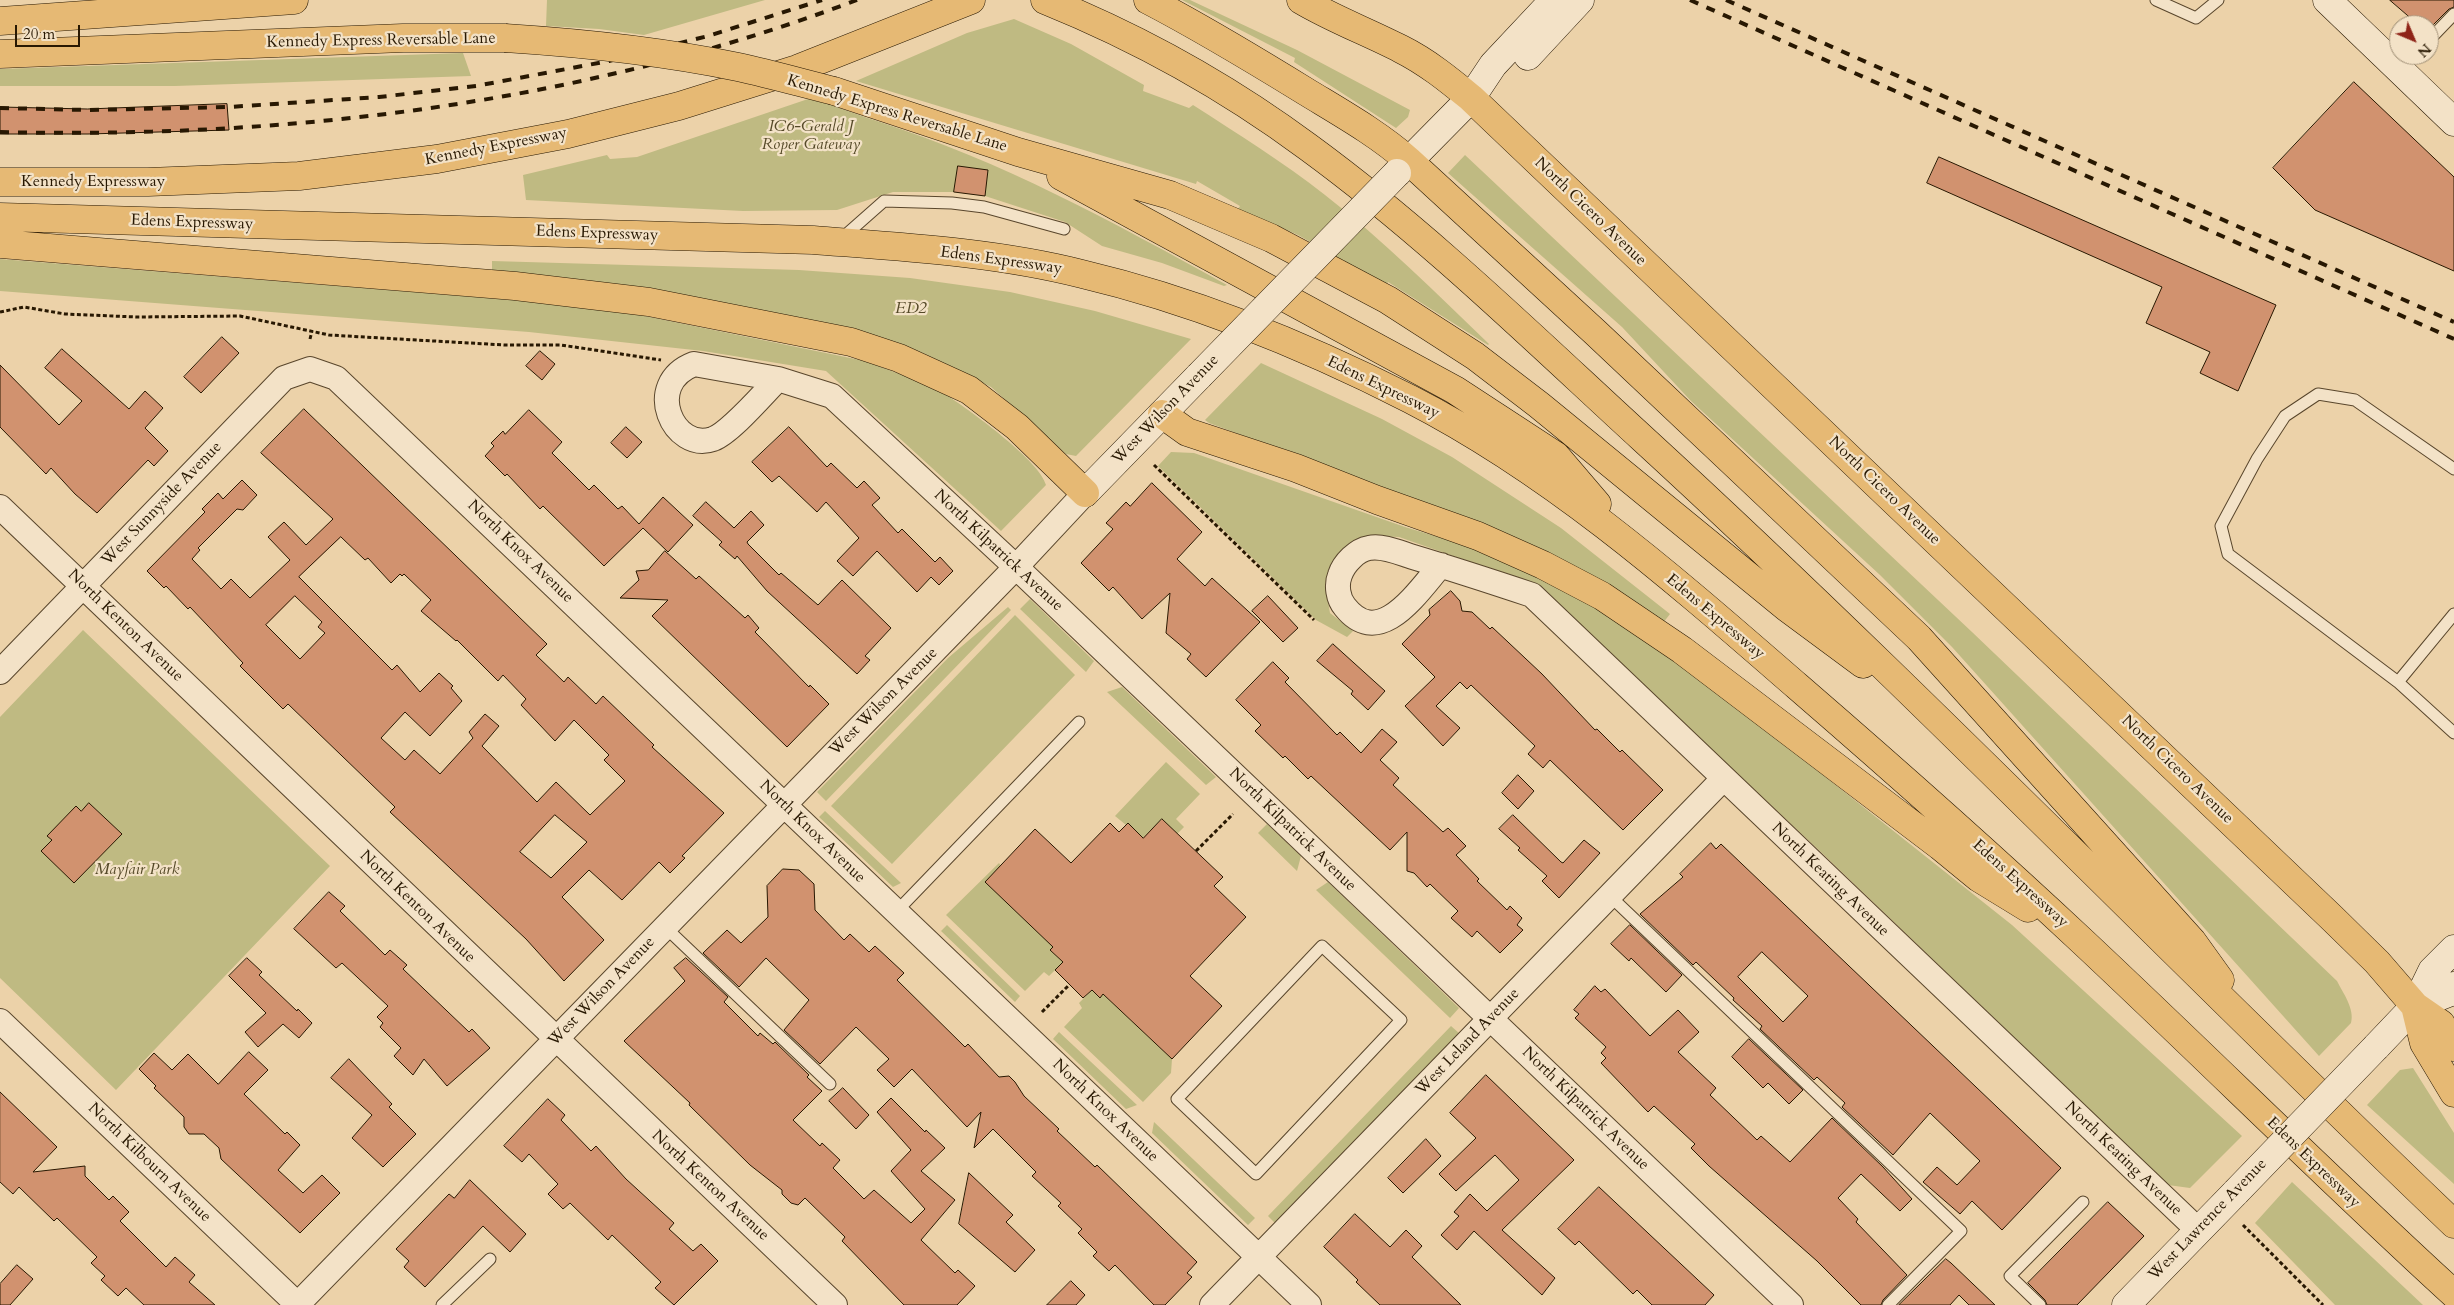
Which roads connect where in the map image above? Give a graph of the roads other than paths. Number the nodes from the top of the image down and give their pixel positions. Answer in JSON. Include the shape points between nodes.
{"nodes":[{"id":1,"x":294,"y":0,"type":"edge"},
{"id":2,"x":971,"y":0,"type":"edge"},
{"id":3,"x":1148,"y":0,"type":"edge"},
{"id":4,"x":1284,"y":0,"type":"edge"},
{"id":5,"x":1301,"y":0,"type":"edge"},
{"id":6,"x":1554,"y":0,"type":"edge"},
{"id":7,"x":1580,"y":0,"type":"edge"},
{"id":8,"x":2156,"y":0,"type":"edge"},
{"id":9,"x":2218,"y":0,"type":"edge"},
{"id":10,"x":2327,"y":0,"type":"edge"},
{"id":11,"x":1049,"y":1,"type":"edge"},
{"id":12,"x":1324,"y":14,"type":"junction"},
{"id":13,"x":2454,"y":14,"type":"edge"},
{"id":14,"x":0,"y":21,"type":"edge"},
{"id":15,"x":2439,"y":30,"type":"edge"},
{"id":16,"x":0,"y":54,"type":"edge"},
{"id":17,"x":1471,"y":98,"type":"junction"},
{"id":18,"x":2454,"y":122,"type":"edge"},
{"id":19,"x":1018,"y":152,"type":"junction"},
{"id":20,"x":1403,"y":167,"type":"junction"},
{"id":21,"x":0,"y":182,"type":"edge"},
{"id":22,"x":0,"y":217,"type":"edge"},
{"id":23,"x":1064,"y":229,"type":"dead end"},
{"id":24,"x":839,"y":242,"type":"junction"},
{"id":25,"x":0,"y":244,"type":"edge"},
{"id":26,"x":310,"y":369,"type":"joint"},
{"id":27,"x":778,"y":379,"type":"junction"},
{"id":28,"x":1162,"y":414,"type":"junction"},
{"id":29,"x":2454,"y":469,"type":"edge"},
{"id":30,"x":1085,"y":493,"type":"junction"},
{"id":31,"x":0,"y":507,"type":"edge"},
{"id":32,"x":1638,"y":552,"type":"junction"},
{"id":33,"x":1441,"y":565,"type":"dead end"},
{"id":34,"x":1016,"y":567,"type":"junction"},
{"id":35,"x":83,"y":586,"type":"junction"},
{"id":36,"x":2454,"y":614,"type":"edge"},
{"id":37,"x":0,"y":672,"type":"edge"},
{"id":38,"x":2398,"y":682,"type":"junction"},
{"id":39,"x":1079,"y":722,"type":"dead end"},
{"id":40,"x":1948,"y":728,"type":"junction"},
{"id":41,"x":2454,"y":733,"type":"edge"},
{"id":42,"x":1724,"y":778,"type":"junction"},
{"id":43,"x":783,"y":805,"type":"junction"},
{"id":44,"x":1610,"y":896,"type":"junction"},
{"id":45,"x":896,"y":912,"type":"junction"},
{"id":46,"x":666,"y":927,"type":"junction"},
{"id":47,"x":2083,"y":942,"type":"junction"},
{"id":48,"x":2454,"y":949,"type":"edge"},
{"id":49,"x":2454,"y":986,"type":"edge"},
{"id":50,"x":2416,"y":1006,"type":"junction"},
{"id":51,"x":1490,"y":1018,"type":"junction"},
{"id":52,"x":1401,"y":1020,"type":"joint"},
{"id":53,"x":0,"y":1021,"type":"edge"},
{"id":54,"x":556,"y":1040,"type":"junction"},
{"id":55,"x":2264,"y":1042,"type":"junction"},
{"id":56,"x":2454,"y":1047,"type":"edge"},
{"id":57,"x":830,"y":1084,"type":"dead end"},
{"id":58,"x":2454,"y":1093,"type":"edge"},
{"id":59,"x":2083,"y":1202,"type":"dead end"},
{"id":60,"x":2454,"y":1224,"type":"edge"},
{"id":61,"x":2198,"y":1230,"type":"junction"},
{"id":62,"x":1258,"y":1257,"type":"junction"},
{"id":63,"x":490,"y":1259,"type":"dead end"},
{"id":64,"x":2454,"y":1294,"type":"edge"},
{"id":65,"x":298,"y":1305,"type":"edge"},
{"id":66,"x":442,"y":1305,"type":"edge"},
{"id":67,"x":835,"y":1305,"type":"edge"},
{"id":68,"x":1212,"y":1305,"type":"edge"},
{"id":69,"x":1309,"y":1305,"type":"edge"},
{"id":70,"x":1791,"y":1305,"type":"edge"},
{"id":71,"x":1888,"y":1305,"type":"edge"},
{"id":72,"x":2040,"y":1305,"type":"edge"},
{"id":73,"x":2126,"y":1305,"type":"edge"}],
"edges":[{"from":1,"to":14,"type":"main road"},
{"from":2,"to":21,"type":"main road","name":"Kennedy Expressway","via":[[797,68],[679,106],[568,134],[436,160],[299,176],[148,182]]},
{"from":3,"to":20,"type":"main road","via":[[1210,32],[1388,143]]},
{"from":4,"to":12,"type":"main road","name":"North Cicero Avenue"},
{"from":5,"to":12,"type":"main road","name":"North Cicero Avenue"},
{"from":6,"to":17,"type":"street","name":"West Wilson Avenue","via":[[1493,65]]},
{"from":7,"to":17,"type":"street","name":"West Wilson Avenue","via":[[1507,78]]},
{"from":8,"to":9,"type":"lane","via":[[2196,18]]},
{"from":10,"to":18,"type":"street"},
{"from":11,"to":40,"type":"main road","via":[[1199,75],[1281,128],[1359,186],[1461,273],[1737,525]]},
{"from":12,"to":17,"type":"main road","name":"North Cicero Avenue","via":[[1402,49],[1438,71]]},
{"from":13,"to":15,"type":"lane"},
{"from":16,"to":19,"type":"main road","name":"Kennedy Express Reversable Lane","bridge":true,"via":[[403,38],[505,38],[635,49],[738,67],[834,91]]},
{"from":17,"to":20,"type":"street","name":"West Wilson Avenue"},
{"from":17,"to":50,"type":"main road","name":"North Cicero Avenue","via":[[2324,911]]},
{"from":19,"to":32,"type":"main road","via":[[1455,390],[1556,456]]},
{"from":19,"to":40,"type":"main road","via":[[1170,195],[1270,238],[1388,300],[1475,356],[1540,405],[1786,607]]},
{"from":20,"to":28,"type":"street","name":"West Wilson Avenue","bridge":true},
{"from":20,"to":55,"type":"main road","via":[[1596,333],[1919,638],[2192,941]]},
{"from":22,"to":24,"type":"main road","name":"Edens Expressway"},
{"from":23,"to":24,"type":"lane","via":[[984,206],[884,201]]},
{"from":24,"to":32,"type":"main road","name":"Edens Expressway","via":[[982,256],[1078,273],[1173,300],[1238,323],[1359,374],[1462,428],[1569,497]]},
{"from":25,"to":30,"type":"main road","via":[[515,286],[649,302],[851,342],[899,358],[969,390],[1017,427]]},
{"from":26,"to":35,"type":"street","name":"West Sunnyside Avenue","via":[[284,378],[272,388]]},
{"from":26,"to":43,"type":"street","name":"North Knox Avenue","via":[[324,372],[346,384]]},
{"from":27,"to":27,"type":"street","name":"North Kilpatrick Avenue","via":[[712,439],[702,440],[681,432],[672,423],[667,409],[666,398],[674,377],[694,364]]},
{"from":27,"to":34,"type":"street","name":"North Kilpatrick Avenue","via":[[832,396]]},
{"from":28,"to":30,"type":"street","name":"West Wilson Avenue"},
{"from":28,"to":47,"type":"main road","via":[[1187,432],[1296,468],[1478,536],[1602,596],[1690,656],[1979,878]]},
{"from":29,"to":38,"type":"lane","via":[[2355,400],[2318,394],[2285,416],[2221,526],[2228,554]]},
{"from":30,"to":34,"type":"street","name":"West Wilson Avenue"},
{"from":31,"to":35,"type":"street","name":"North Kenton Avenue"},
{"from":32,"to":47,"type":"main road","name":"Edens Expressway","via":[[1876,755]]},
{"from":33,"to":42,"type":"street","name":"North Keating Avenue","via":[[1532,595]]},
{"from":34,"to":43,"type":"street","name":"West Wilson Avenue"},
{"from":34,"to":51,"type":"street","name":"North Kilpatrick Avenue"},
{"from":35,"to":37,"type":"street","name":"West Sunnyside Avenue"},
{"from":35,"to":54,"type":"street","name":"North Kenton Avenue"},
{"from":36,"to":38,"type":"lane"},
{"from":38,"to":41,"type":"lane"},
{"from":39,"to":45,"type":"lane"},
{"from":40,"to":55,"type":"main road"},
{"from":42,"to":44,"type":"street","name":"West Leland Avenue"},
{"from":42,"to":61,"type":"street","name":"North Keating Avenue"},
{"from":43,"to":45,"type":"street","name":"North Knox Avenue"},
{"from":43,"to":46,"type":"street","name":"West Wilson Avenue"},
{"from":44,"to":51,"type":"street","name":"West Leland Avenue"},
{"from":44,"to":71,"type":"lane","via":[[1961,1231]]},
{"from":45,"to":62,"type":"street","name":"North Knox Avenue"},
{"from":46,"to":54,"type":"street","name":"West Wilson Avenue"},
{"from":46,"to":57,"type":"lane"},
{"from":47,"to":64,"type":"main road","name":"Edens Expressway"},
{"from":48,"to":50,"type":"street","name":"West Lawrence Avenue","via":[[2432,970]]},
{"from":49,"to":50,"type":"street","name":"West Lawrence Avenue","via":[[2448,993]]},
{"from":50,"to":56,"type":"main road","name":"North Cicero Avenue","via":[[2441,1024]]},
{"from":50,"to":58,"type":"main road","via":[[2424,1043]]},
{"from":50,"to":61,"type":"street","name":"West Lawrence Avenue","bridge":true},
{"from":51,"to":62,"type":"street","name":"West Leland Avenue"},
{"from":51,"to":70,"type":"street","name":"North Kilpatrick Avenue"},
{"from":52,"to":52,"type":"lane","via":[[1322,946],[1177,1100],[1256,1174]]},
{"from":53,"to":65,"type":"street","name":"North Kilbourn Avenue"},
{"from":54,"to":65,"type":"street","name":"West Wilson Avenue"},
{"from":54,"to":67,"type":"street","name":"North Kenton Avenue"},
{"from":55,"to":60,"type":"main road"},
{"from":59,"to":72,"type":"lane","via":[[2010,1276]]},
{"from":61,"to":73,"type":"street","name":"West Lawrence Avenue"},
{"from":62,"to":68,"type":"street","name":"West Leland Avenue"},
{"from":62,"to":69,"type":"street","name":"North Knox Avenue"},
{"from":63,"to":66,"type":"lane"}]}
